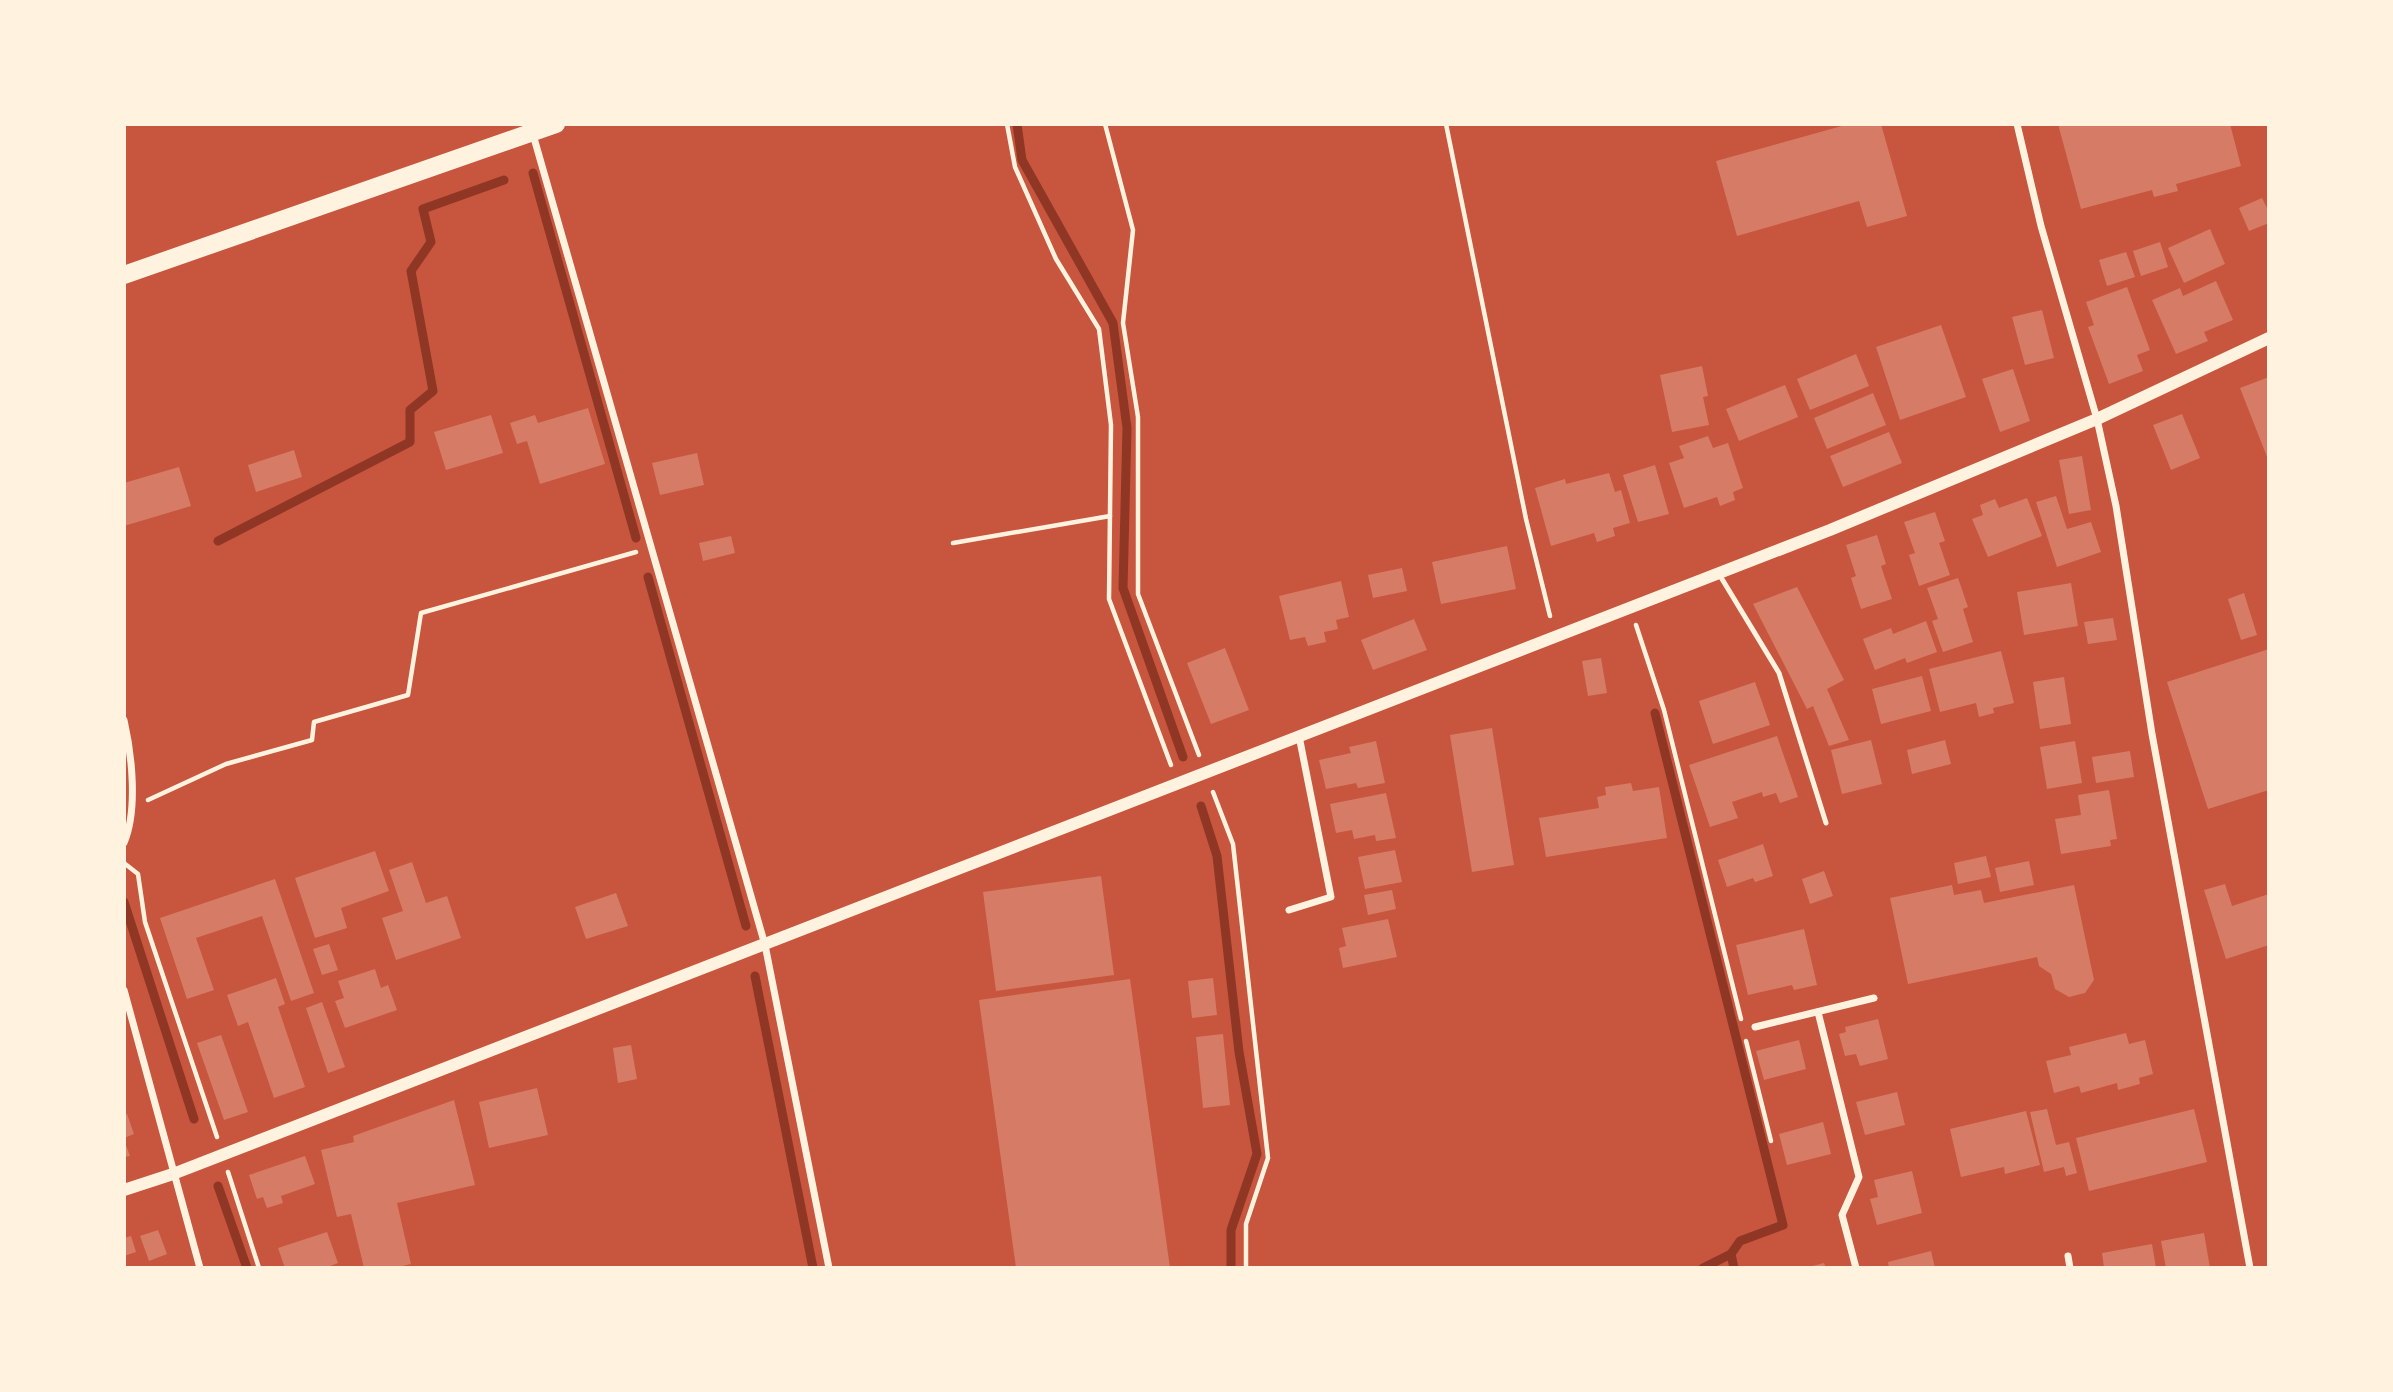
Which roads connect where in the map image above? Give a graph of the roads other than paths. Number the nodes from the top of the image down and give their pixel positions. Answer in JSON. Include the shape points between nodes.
{"nodes":[{"id":1,"x":556,"y":124,"type":"edge"},
{"id":2,"x":2017,"y":124,"type":"edge"},
{"id":3,"x":531,"y":128,"type":"edge"},
{"id":4,"x":124,"y":275,"type":"edge"},
{"id":5,"x":2269,"y":338,"type":"edge"},
{"id":6,"x":2097,"y":419,"type":"junction"},
{"id":7,"x":1719,"y":573,"type":"junction"},
{"id":8,"x":124,"y":720,"type":"edge"},
{"id":9,"x":1300,"y":736,"type":"junction"},
{"id":10,"x":1826,"y":823,"type":"dead end"},
{"id":11,"x":124,"y":843,"type":"edge"},
{"id":12,"x":1289,"y":910,"type":"dead end"},
{"id":13,"x":765,"y":945,"type":"junction"},
{"id":14,"x":124,"y":990,"type":"edge"},
{"id":15,"x":1874,"y":998,"type":"dead end"},
{"id":16,"x":1818,"y":1012,"type":"junction"},
{"id":17,"x":1755,"y":1027,"type":"dead end"},
{"id":18,"x":173,"y":1174,"type":"junction"},
{"id":19,"x":124,"y":1190,"type":"edge"},
{"id":20,"x":2068,"y":1256,"type":"dead end"},
{"id":21,"x":200,"y":1268,"type":"edge"},
{"id":22,"x":829,"y":1268,"type":"edge"},
{"id":23,"x":1856,"y":1268,"type":"edge"},
{"id":24,"x":2070,"y":1268,"type":"edge"},
{"id":25,"x":2250,"y":1268,"type":"edge"}],
"edges":[{"from":1,"to":3,"type":"main road"},
{"from":2,"to":6,"type":"street","via":[[2041,226]]},
{"from":3,"to":4,"type":"main road"},
{"from":3,"to":13,"type":"street"},
{"from":5,"to":6,"type":"street"},
{"from":6,"to":7,"type":"street"},
{"from":6,"to":25,"type":"street"},
{"from":7,"to":9,"type":"street"},
{"from":7,"to":10,"type":"lane","via":[[1779,673]]},
{"from":8,"to":11,"type":"street","via":[[134,802]]},
{"from":9,"to":12,"type":"street","via":[[1331,897]]},
{"from":9,"to":13,"type":"street"},
{"from":13,"to":18,"type":"street"},
{"from":13,"to":22,"type":"street"},
{"from":14,"to":18,"type":"street"},
{"from":15,"to":16,"type":"street"},
{"from":16,"to":17,"type":"street"},
{"from":16,"to":23,"type":"street","via":[[1859,1177],[1842,1215]]},
{"from":18,"to":19,"type":"street"},
{"from":18,"to":21,"type":"street"},
{"from":20,"to":24,"type":"street"}]}
